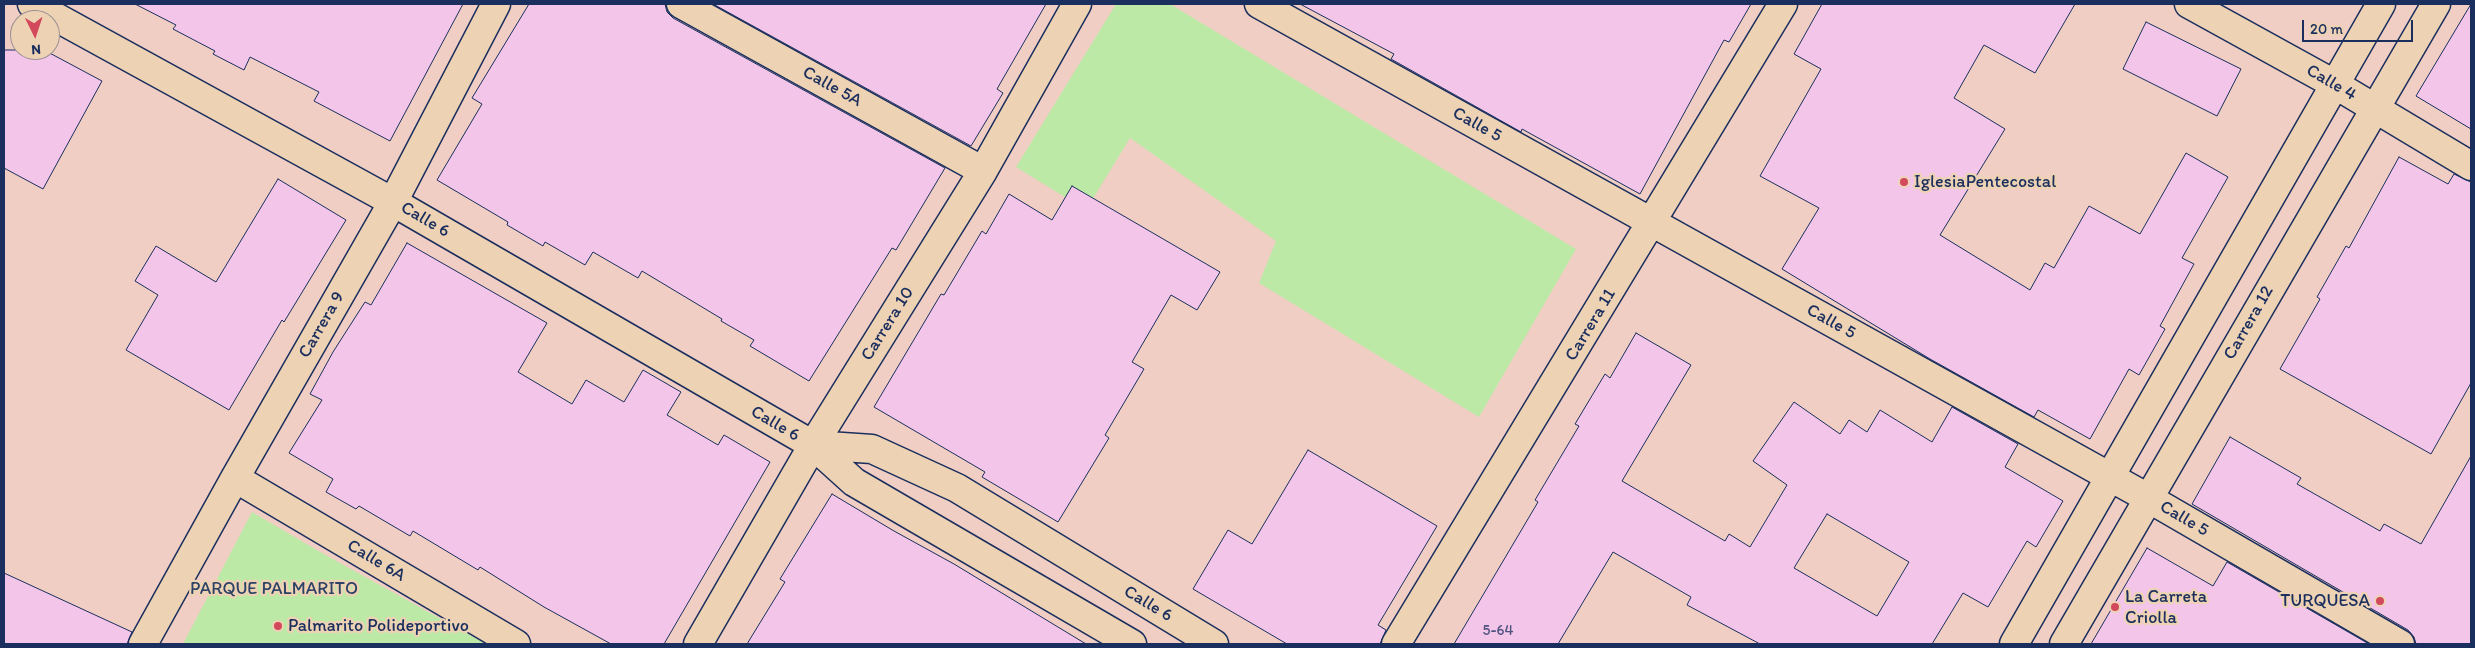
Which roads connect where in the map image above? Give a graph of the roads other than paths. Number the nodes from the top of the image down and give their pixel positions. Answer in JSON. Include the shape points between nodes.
{"nodes":[{"id":1,"x":32,"y":4,"type":"edge"},
{"id":2,"x":496,"y":4,"type":"edge"},
{"id":3,"x":681,"y":4,"type":"edge"},
{"id":4,"x":1077,"y":4,"type":"edge"},
{"id":5,"x":1259,"y":4,"type":"edge"},
{"id":6,"x":1783,"y":4,"type":"edge"},
{"id":7,"x":2189,"y":4,"type":"edge"},
{"id":8,"x":2381,"y":4,"type":"edge"},
{"id":9,"x":2436,"y":4,"type":"edge"},
{"id":10,"x":2336,"y":85,"type":"junction"},
{"id":11,"x":2373,"y":109,"type":"junction"},
{"id":12,"x":2471,"y":166,"type":"edge"},
{"id":13,"x":982,"y":171,"type":"junction"},
{"id":14,"x":393,"y":202,"type":"junction"},
{"id":15,"x":1653,"y":223,"type":"junction"},
{"id":16,"x":813,"y":445,"type":"junction"},
{"id":17,"x":2110,"y":477,"type":"junction"},
{"id":18,"x":235,"y":478,"type":"junction"},
{"id":19,"x":2148,"y":498,"type":"junction"},
{"id":20,"x":144,"y":644,"type":"edge"},
{"id":21,"x":516,"y":644,"type":"edge"},
{"id":22,"x":698,"y":644,"type":"edge"},
{"id":23,"x":1132,"y":644,"type":"edge"},
{"id":24,"x":1214,"y":644,"type":"edge"},
{"id":25,"x":1396,"y":644,"type":"edge"},
{"id":26,"x":2014,"y":644,"type":"edge"},
{"id":27,"x":2064,"y":644,"type":"edge"},
{"id":28,"x":2400,"y":644,"type":"edge"}],
"edges":[{"from":1,"to":14,"type":"street","name":"Calle 6"},
{"from":2,"to":14,"type":"street","name":"Carrera 9"},
{"from":3,"to":13,"type":"street","name":"Calle 5A"},
{"from":4,"to":13,"type":"street","name":"Carrera 10"},
{"from":5,"to":15,"type":"street","name":"Calle 5"},
{"from":6,"to":15,"type":"street","name":"Carrera 11"},
{"from":7,"to":10,"type":"street","name":"Calle 4"},
{"from":8,"to":10,"type":"street"},
{"from":9,"to":11,"type":"street","name":"Carrera 12"},
{"from":10,"to":11,"type":"street","name":"Calle 4"},
{"from":10,"to":17,"type":"street"},
{"from":11,"to":12,"type":"street","name":"Calle 4"},
{"from":11,"to":19,"type":"street","name":"Carrera 12"},
{"from":13,"to":16,"type":"street","name":"Carrera 10"},
{"from":14,"to":16,"type":"street","name":"Calle 6"},
{"from":14,"to":18,"type":"street","name":"Carrera 9"},
{"from":15,"to":17,"type":"street","name":"Calle 5"},
{"from":15,"to":25,"type":"street","name":"Carrera 11"},
{"from":16,"to":22,"type":"street","name":"Carrera 10"},
{"from":16,"to":23,"type":"street","name":"Calle 6","via":[[854,482]]},
{"from":16,"to":24,"type":"street","name":"Calle 6","via":[[872,449],[957,488]]},
{"from":17,"to":19,"type":"street","name":"Calle 5"},
{"from":17,"to":26,"type":"street"},
{"from":18,"to":20,"type":"street","name":"Carrera 9"},
{"from":18,"to":21,"type":"street","name":"Calle 6A"},
{"from":19,"to":27,"type":"street","name":"Carrera 12"},
{"from":19,"to":28,"type":"street","name":"Calle 5"}]}
